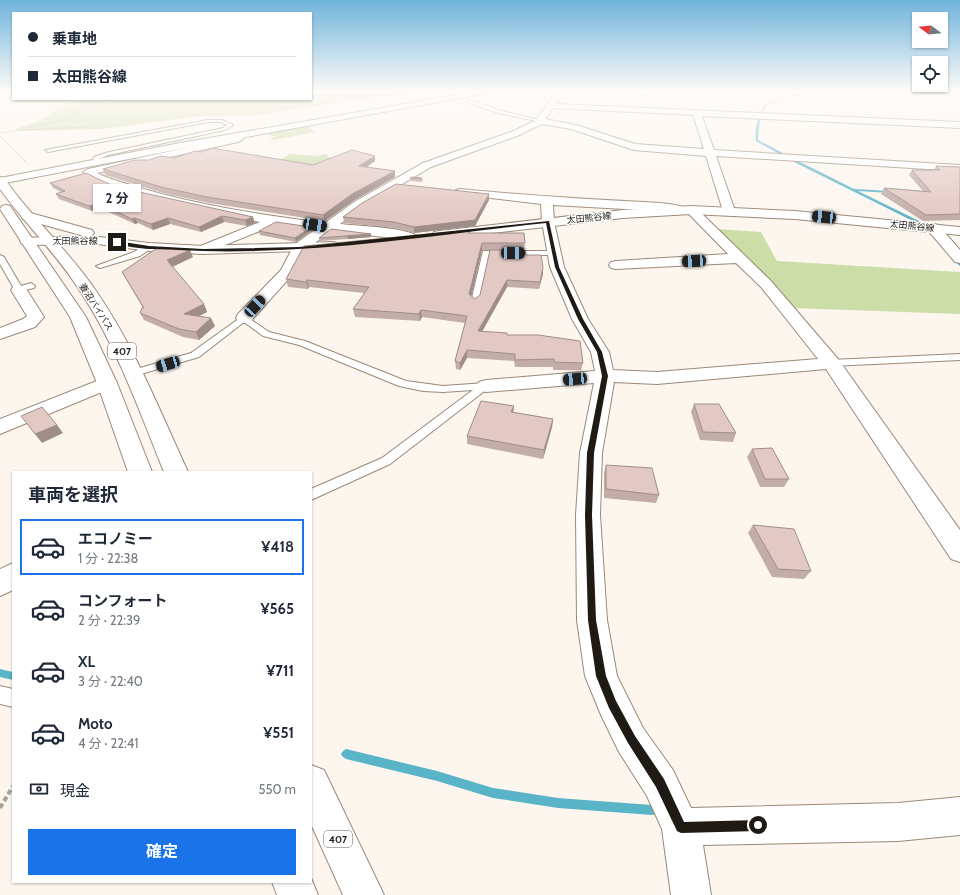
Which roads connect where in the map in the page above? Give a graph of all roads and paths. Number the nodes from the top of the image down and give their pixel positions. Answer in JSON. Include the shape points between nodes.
{"nodes":[{"id":1,"x":146,"y":133,"type":"edge"},
{"id":2,"x":203,"y":133,"type":"edge"},
{"id":3,"x":253,"y":133,"type":"edge"},
{"id":4,"x":517,"y":133,"type":"edge"},
{"id":5,"x":590,"y":133,"type":"edge"},
{"id":6,"x":704,"y":133,"type":"edge"},
{"id":7,"x":240,"y":135,"type":"junction"},
{"id":8,"x":0,"y":136,"type":"edge"},
{"id":9,"x":48,"y":150,"type":"dead end"},
{"id":10,"x":712,"y":153,"type":"junction"},
{"id":11,"x":96,"y":162,"type":"junction"},
{"id":12,"x":30,"y":166,"type":"dead end"},
{"id":13,"x":955,"y":168,"type":"edge"},
{"id":14,"x":960,"y":176,"type":"edge"},
{"id":15,"x":0,"y":181,"type":"edge"},
{"id":16,"x":393,"y":184,"type":"junction"},
{"id":17,"x":416,"y":187,"type":"edge"},
{"id":18,"x":446,"y":190,"type":"edge"},
{"id":19,"x":462,"y":192,"type":"junction"},
{"id":20,"x":0,"y":201,"type":"edge"},
{"id":21,"x":451,"y":204,"type":"edge"},
{"id":22,"x":686,"y":210,"type":"junction"},
{"id":23,"x":729,"y":211,"type":"junction"},
{"id":24,"x":547,"y":212,"type":"junction"},
{"id":25,"x":27,"y":216,"type":"junction"},
{"id":26,"x":276,"y":219,"type":"junction"},
{"id":27,"x":328,"y":227,"type":"junction"},
{"id":28,"x":933,"y":228,"type":"junction"},
{"id":29,"x":960,"y":231,"type":"edge"},
{"id":30,"x":412,"y":238,"type":"junction"},
{"id":31,"x":27,"y":241,"type":"junction"},
{"id":32,"x":50,"y":241,"type":"junction"},
{"id":33,"x":117,"y":242,"type":"junction"},
{"id":34,"x":363,"y":243,"type":"edge"},
{"id":35,"x":348,"y":245,"type":"edge"},
{"id":36,"x":149,"y":247,"type":"junction"},
{"id":37,"x":299,"y":248,"type":"junction"},
{"id":38,"x":203,"y":250,"type":"junction"},
{"id":39,"x":554,"y":253,"type":"junction"},
{"id":40,"x":740,"y":258,"type":"junction"},
{"id":41,"x":1,"y":259,"type":"edge"},
{"id":42,"x":960,"y":260,"type":"edge"},
{"id":43,"x":67,"y":262,"type":"junction"},
{"id":44,"x":616,"y":265,"type":"dead end"},
{"id":45,"x":100,"y":266,"type":"dead end"},
{"id":46,"x":25,"y":288,"type":"joint"},
{"id":47,"x":475,"y":302,"type":"edge"},
{"id":48,"x":244,"y":318,"type":"junction"},
{"id":49,"x":0,"y":334,"type":"edge"},
{"id":50,"x":960,"y":357,"type":"edge"},
{"id":51,"x":831,"y":363,"type":"junction"},
{"id":52,"x":134,"y":374,"type":"junction"},
{"id":53,"x":605,"y":376,"type":"junction"},
{"id":54,"x":108,"y":383,"type":"junction"},
{"id":55,"x":486,"y":386,"type":"junction"},
{"id":56,"x":0,"y":427,"type":"edge"},
{"id":57,"x":170,"y":470,"type":"edge"},
{"id":58,"x":140,"y":471,"type":"edge"},
{"id":59,"x":312,"y":495,"type":"edge"},
{"id":60,"x":960,"y":551,"type":"edge"},
{"id":61,"x":12,"y":576,"type":"edge"},
{"id":62,"x":0,"y":584,"type":"edge"},
{"id":63,"x":0,"y":695,"type":"edge"},
{"id":64,"x":12,"y":698,"type":"edge"},
{"id":65,"x":312,"y":785,"type":"edge"},
{"id":66,"x":12,"y":788,"type":"edge"},
{"id":67,"x":0,"y":808,"type":"edge"},
{"id":68,"x":960,"y":816,"type":"edge"},
{"id":69,"x":681,"y":828,"type":"junction"},
{"id":70,"x":292,"y":883,"type":"edge"},
{"id":71,"x":298,"y":895,"type":"edge"},
{"id":72,"x":364,"y":895,"type":"edge"},
{"id":73,"x":691,"y":895,"type":"edge"}],
"edges":[{"from":1,"to":9,"type":"lane"},
{"from":2,"to":11,"type":"lane","via":[[107,154],[96,158]]},
{"from":3,"to":7,"type":"main road"},
{"from":4,"to":16,"type":"main road","via":[[427,165]]},
{"from":5,"to":10,"type":"main road","via":[[634,148]]},
{"from":6,"to":10,"type":"main road"},
{"from":7,"to":11,"type":"main road"},
{"from":7,"to":26,"type":"main road","via":[[234,140],[88,172],[133,189],[185,204],[215,211]]},
{"from":8,"to":12,"type":"path"},
{"from":10,"to":13,"type":"main road"},
{"from":10,"to":23,"type":"main road"},
{"from":11,"to":15,"type":"main road"},
{"from":13,"to":14,"type":"main road"},
{"from":15,"to":25,"type":"main road","name":"妻沼バイパス","number":"407"},
{"from":16,"to":17,"type":"main road"},
{"from":16,"to":27,"type":"main road"},
{"from":18,"to":19,"type":"main road"},
{"from":19,"to":21,"type":"main road"},
{"from":19,"to":24,"type":"main road"},
{"from":20,"to":31,"type":"main road","name":"妻沼バイパス","number":"407"},
{"from":22,"to":23,"type":"main road","name":"太田熊谷線"},
{"from":22,"to":24,"type":"main road","name":"太田熊谷線"},
{"from":22,"to":24,"type":"main road","via":[[660,207]]},
{"from":22,"to":40,"type":"main road"},
{"from":23,"to":28,"type":"main road","name":"太田熊谷線"},
{"from":24,"to":30,"type":"main road","name":"太田熊谷線"},
{"from":24,"to":39,"type":"main road"},
{"from":25,"to":32,"type":"main road","name":"妻沼バイパス","number":"407"},
{"from":25,"to":33,"type":"main road"},
{"from":26,"to":27,"type":"main road"},
{"from":26,"to":38,"type":"main road"},
{"from":27,"to":30,"type":"main road"},
{"from":27,"to":37,"type":"main road"},
{"from":28,"to":29,"type":"main road","name":"太田熊谷線"},
{"from":28,"to":42,"type":"main road"},
{"from":30,"to":34,"type":"main road","name":"太田熊谷線"},
{"from":31,"to":32,"type":"main road","name":"太田熊谷線"},
{"from":31,"to":54,"type":"main road","name":"妻沼バイパス","number":"407","via":[[78,317]]},
{"from":32,"to":33,"type":"main road","name":"太田熊谷線"},
{"from":32,"to":43,"type":"main road","name":"妻沼バイパス","number":"407"},
{"from":33,"to":36,"type":"main road","name":"太田熊谷線"},
{"from":33,"to":43,"type":"main road","via":[[83,250]]},
{"from":35,"to":37,"type":"main road","name":"太田熊谷線"},
{"from":36,"to":38,"type":"main road","name":"太田熊谷線"},
{"from":36,"to":45,"type":"lane","via":[[137,254]]},
{"from":37,"to":38,"type":"main road","name":"太田熊谷線"},
{"from":37,"to":48,"type":"main road","via":[[287,272]]},
{"from":39,"to":47,"type":"lane","via":[[486,253]]},
{"from":39,"to":53,"type":"main road","via":[[557,267],[580,319],[600,352]]},
{"from":40,"to":44,"type":"main road"},
{"from":40,"to":51,"type":"main road","via":[[766,284]]},
{"from":41,"to":46,"type":"lane"},
{"from":43,"to":52,"type":"main road","name":"妻沼バイパス","number":"407","via":[[108,323]]},
{"from":46,"to":49,"type":"main road","via":[[36,316],[29,323]]},
{"from":48,"to":52,"type":"lane","via":[[195,355]]},
{"from":48,"to":55,"type":"lane","via":[[266,334],[302,343],[403,384],[443,389]]},
{"from":50,"to":51,"type":"lane"},
{"from":51,"to":53,"type":"main road","via":[[657,378]]},
{"from":51,"to":60,"type":"main road"},
{"from":52,"to":57,"type":"main road","name":"妻沼バイパス","number":"407"},
{"from":53,"to":55,"type":"main road"},
{"from":53,"to":69,"type":"main road","via":[[591,453],[588,515],[592,620],[600,669],[612,704],[631,740],[660,783]]},
{"from":54,"to":56,"type":"main road"},
{"from":54,"to":58,"type":"main road","name":"妻沼バイパス","number":"407"},
{"from":55,"to":59,"type":"lane","via":[[386,461]]},
{"from":61,"to":62,"type":"main road"},
{"from":63,"to":64,"type":"lane"},
{"from":65,"to":72,"type":"main road","number":"407"},
{"from":66,"to":67,"type":"path"},
{"from":68,"to":69,"type":"main road","via":[[898,822]]},
{"from":69,"to":73,"type":"main road"},
{"from":70,"to":71,"type":"main road"}]}
